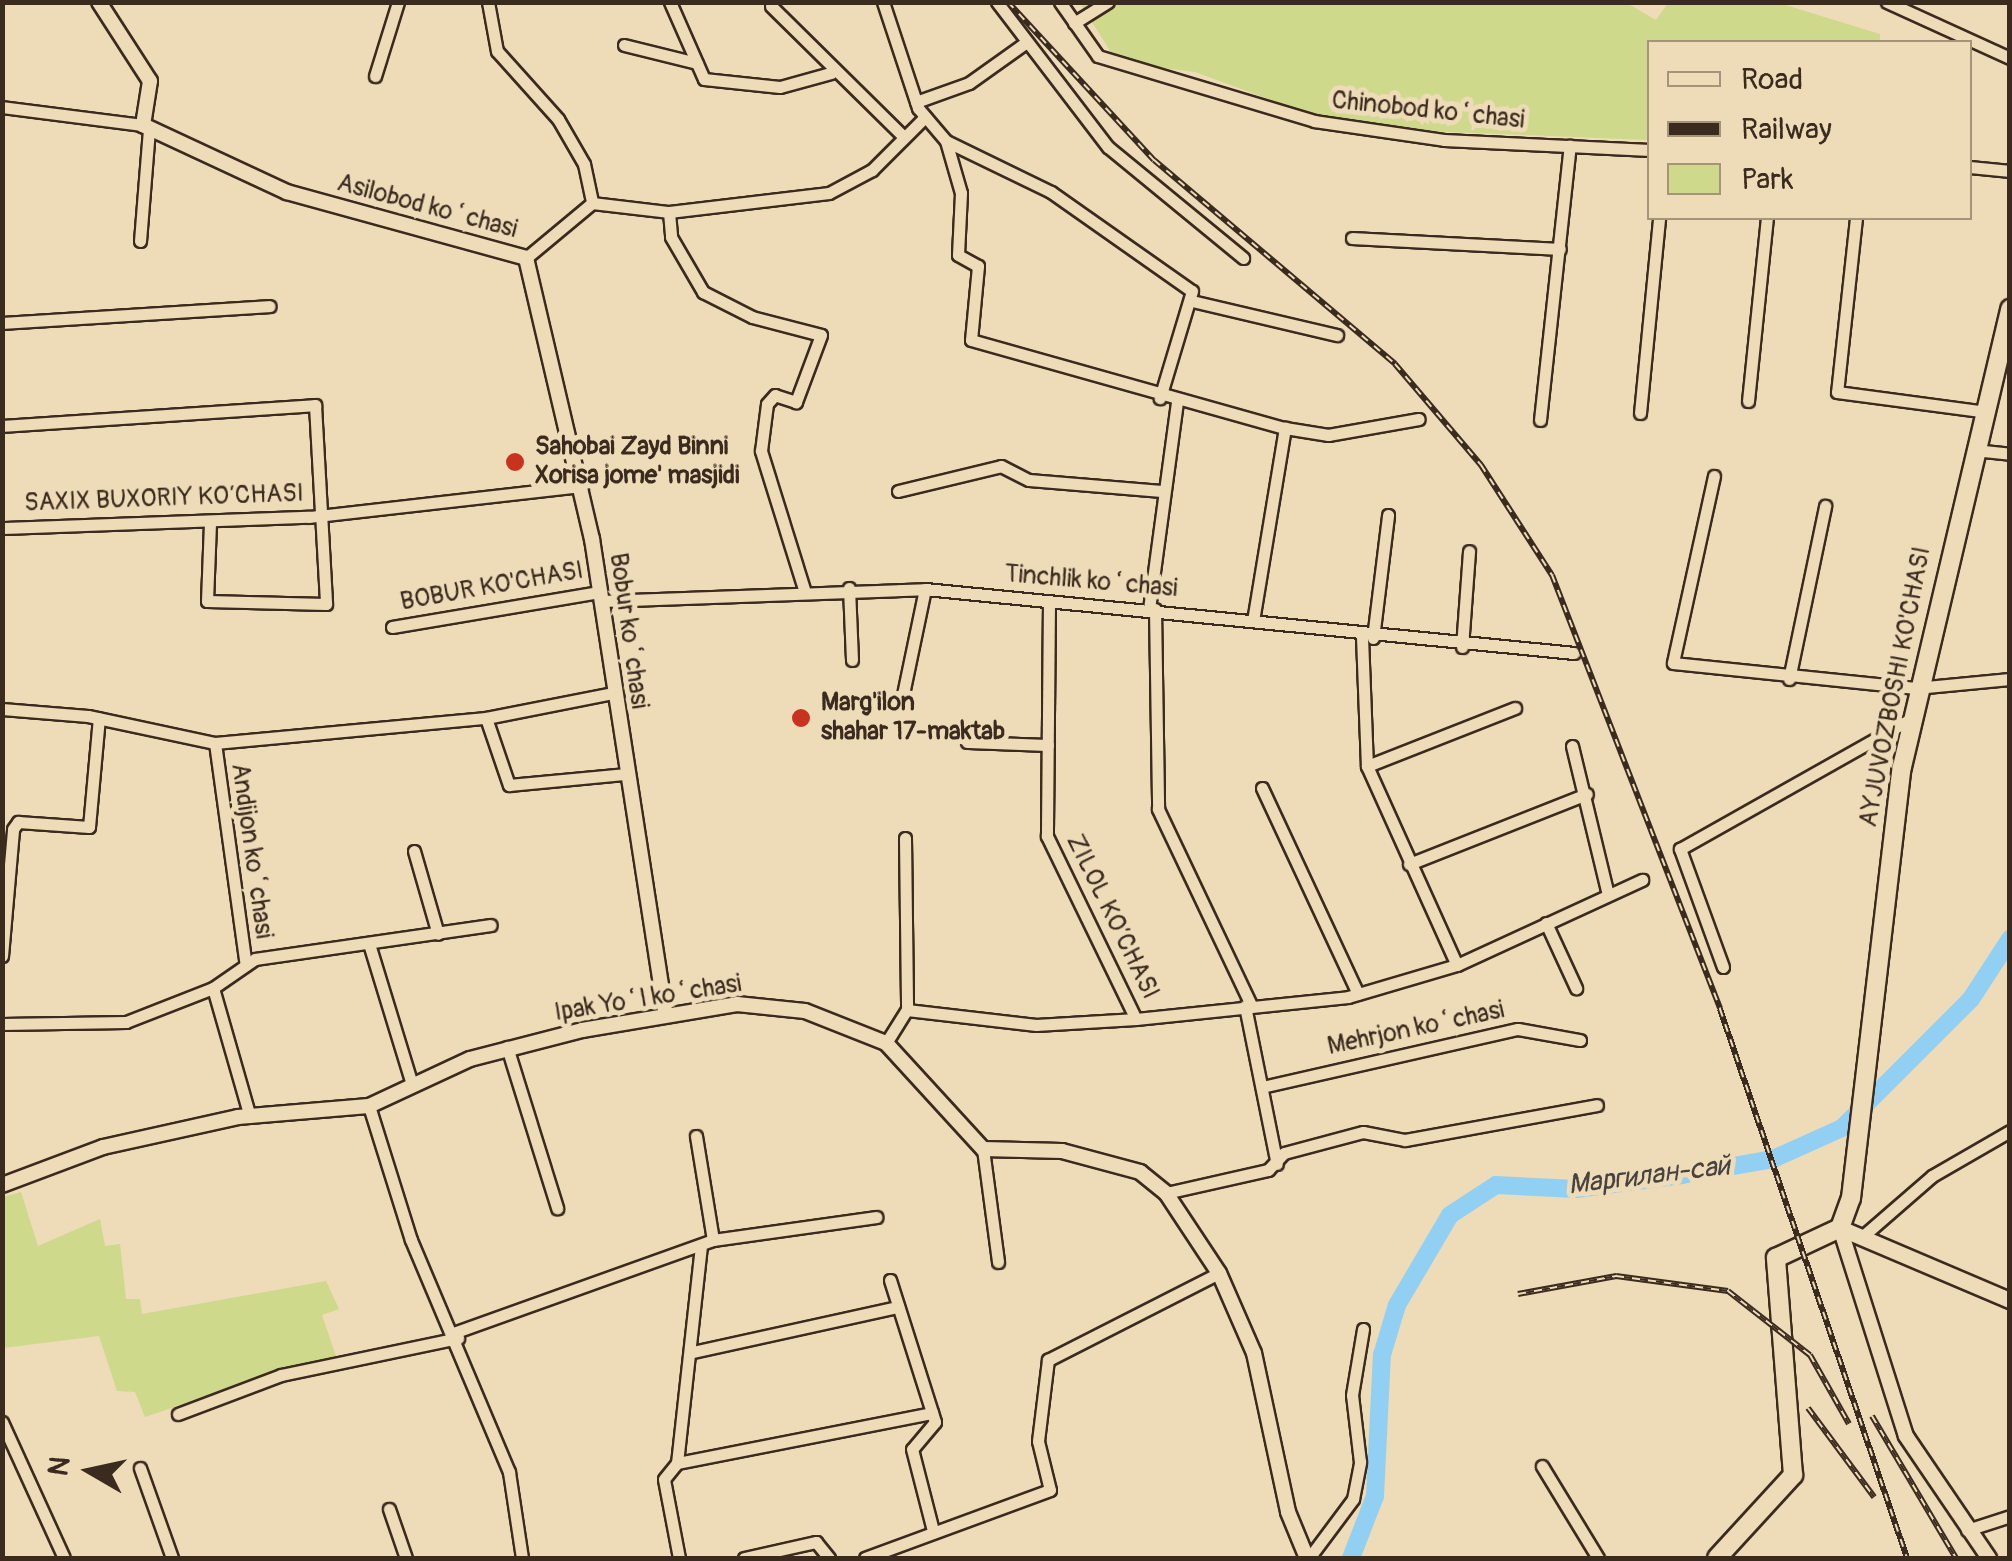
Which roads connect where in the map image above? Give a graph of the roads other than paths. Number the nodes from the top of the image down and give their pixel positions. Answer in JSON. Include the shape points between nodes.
{"nodes":[{"id":1,"x":99,"y":2,"type":"edge"},
{"id":2,"x":398,"y":2,"type":"edge"},
{"id":3,"x":488,"y":2,"type":"edge"},
{"id":4,"x":670,"y":2,"type":"edge"},
{"id":5,"x":883,"y":2,"type":"edge"},
{"id":6,"x":997,"y":2,"type":"edge"},
{"id":7,"x":1060,"y":2,"type":"edge"},
{"id":8,"x":1108,"y":2,"type":"edge"},
{"id":9,"x":1887,"y":2,"type":"edge"},
{"id":10,"x":771,"y":6,"type":"dead end"},
{"id":11,"x":1074,"y":23,"type":"junction"},
{"id":12,"x":1970,"y":40,"type":"edge"},
{"id":13,"x":1972,"y":41,"type":"edge"},
{"id":14,"x":1025,"y":43,"type":"junction"},
{"id":15,"x":624,"y":45,"type":"dead end"},
{"id":16,"x":2010,"y":58,"type":"edge"},
{"id":17,"x":697,"y":63,"type":"junction"},
{"id":18,"x":831,"y":72,"type":"junction"},
{"id":19,"x":375,"y":76,"type":"dead end"},
{"id":20,"x":916,"y":102,"type":"junction"},
{"id":21,"x":2,"y":106,"type":"edge"},
{"id":22,"x":926,"y":117,"type":"junction"},
{"id":23,"x":146,"y":127,"type":"junction"},
{"id":24,"x":902,"y":135,"type":"junction"},
{"id":25,"x":946,"y":142,"type":"junction"},
{"id":26,"x":1570,"y":146,"type":"junction"},
{"id":27,"x":1647,"y":150,"type":"edge"},
{"id":28,"x":1972,"y":167,"type":"edge"},
{"id":29,"x":2010,"y":171,"type":"edge"},
{"id":30,"x":592,"y":203,"type":"junction"},
{"id":31,"x":669,"y":212,"type":"junction"},
{"id":32,"x":1659,"y":220,"type":"edge"},
{"id":33,"x":1768,"y":220,"type":"edge"},
{"id":34,"x":1856,"y":220,"type":"edge"},
{"id":35,"x":1352,"y":238,"type":"dead end"},
{"id":36,"x":140,"y":241,"type":"dead end"},
{"id":37,"x":1560,"y":249,"type":"junction"},
{"id":38,"x":526,"y":258,"type":"junction"},
{"id":39,"x":1243,"y":258,"type":"dead end"},
{"id":40,"x":1192,"y":301,"type":"junction"},
{"id":41,"x":269,"y":306,"type":"dead end"},
{"id":42,"x":2010,"y":309,"type":"edge"},
{"id":43,"x":2,"y":323,"type":"edge"},
{"id":44,"x":1337,"y":335,"type":"dead end"},
{"id":45,"x":2005,"y":338,"type":"edge"},
{"id":46,"x":1160,"y":398,"type":"junction"},
{"id":47,"x":1748,"y":401,"type":"dead end"},
{"id":48,"x":1177,"y":402,"type":"junction"},
{"id":49,"x":1979,"y":411,"type":"junction"},
{"id":50,"x":1640,"y":412,"type":"dead end"},
{"id":51,"x":1419,"y":419,"type":"dead end"},
{"id":52,"x":1540,"y":420,"type":"dead end"},
{"id":53,"x":2,"y":426,"type":"edge"},
{"id":54,"x":1286,"y":428,"type":"junction"},
{"id":55,"x":1970,"y":449,"type":"junction"},
{"id":56,"x":2010,"y":454,"type":"edge"},
{"id":57,"x":1714,"y":476,"type":"dead end"},
{"id":58,"x":582,"y":486,"type":"junction"},
{"id":59,"x":1162,"y":490,"type":"junction"},
{"id":60,"x":898,"y":491,"type":"dead end"},
{"id":61,"x":1824,"y":506,"type":"dead end"},
{"id":62,"x":328,"y":515,"type":"junction"},
{"id":63,"x":1388,"y":515,"type":"dead end"},
{"id":64,"x":210,"y":523,"type":"junction"},
{"id":65,"x":2,"y":528,"type":"edge"},
{"id":66,"x":1469,"y":550,"type":"dead end"},
{"id":67,"x":849,"y":588,"type":"junction"},
{"id":68,"x":925,"y":589,"type":"junction"},
{"id":69,"x":804,"y":592,"type":"junction"},
{"id":70,"x":601,"y":596,"type":"junction"},
{"id":71,"x":1049,"y":600,"type":"junction"},
{"id":72,"x":1152,"y":609,"type":"junction"},
{"id":73,"x":1253,"y":622,"type":"junction"},
{"id":74,"x":392,"y":627,"type":"dead end"},
{"id":75,"x":1367,"y":638,"type":"junction"},
{"id":76,"x":1462,"y":647,"type":"junction"},
{"id":77,"x":1574,"y":654,"type":"dead end"},
{"id":78,"x":852,"y":660,"type":"dead end"},
{"id":79,"x":1789,"y":679,"type":"junction"},
{"id":80,"x":2010,"y":679,"type":"edge"},
{"id":81,"x":1916,"y":688,"type":"junction"},
{"id":82,"x":614,"y":693,"type":"junction"},
{"id":83,"x":902,"y":699,"type":"dead end"},
{"id":84,"x":1515,"y":708,"type":"dead end"},
{"id":85,"x":2,"y":709,"type":"edge"},
{"id":86,"x":99,"y":718,"type":"junction"},
{"id":87,"x":486,"y":718,"type":"junction"},
{"id":88,"x":1911,"y":718,"type":"junction"},
{"id":89,"x":966,"y":742,"type":"dead end"},
{"id":90,"x":215,"y":743,"type":"junction"},
{"id":91,"x":1048,"y":744,"type":"junction"},
{"id":92,"x":1572,"y":746,"type":"dead end"},
{"id":93,"x":1367,"y":766,"type":"junction"},
{"id":94,"x":626,"y":774,"type":"junction"},
{"id":95,"x":1262,"y":788,"type":"dead end"},
{"id":96,"x":1587,"y":794,"type":"junction"},
{"id":97,"x":905,"y":838,"type":"dead end"},
{"id":98,"x":414,"y":850,"type":"dead end"},
{"id":99,"x":7,"y":853,"type":"edge"},
{"id":100,"x":1410,"y":864,"type":"junction"},
{"id":101,"x":1642,"y":880,"type":"dead end"},
{"id":102,"x":1608,"y":895,"type":"junction"},
{"id":103,"x":1546,"y":923,"type":"junction"},
{"id":104,"x":491,"y":925,"type":"dead end"},
{"id":105,"x":438,"y":934,"type":"junction"},
{"id":106,"x":370,"y":947,"type":"junction"},
{"id":107,"x":2,"y":956,"type":"edge"},
{"id":108,"x":246,"y":965,"type":"junction"},
{"id":109,"x":1457,"y":966,"type":"junction"},
{"id":110,"x":1723,"y":967,"type":"dead end"},
{"id":111,"x":213,"y":988,"type":"junction"},
{"id":112,"x":1576,"y":988,"type":"dead end"},
{"id":113,"x":1358,"y":994,"type":"junction"},
{"id":114,"x":1248,"y":1006,"type":"junction"},
{"id":115,"x":908,"y":1010,"type":"junction"},
{"id":116,"x":666,"y":1015,"type":"junction"},
{"id":117,"x":1136,"y":1018,"type":"junction"},
{"id":118,"x":2,"y":1024,"type":"edge"},
{"id":119,"x":1580,"y":1040,"type":"dead end"},
{"id":120,"x":886,"y":1043,"type":"junction"},
{"id":121,"x":507,"y":1047,"type":"junction"},
{"id":122,"x":412,"y":1084,"type":"junction"},
{"id":123,"x":1262,"y":1087,"type":"junction"},
{"id":124,"x":1597,"y":1105,"type":"dead end"},
{"id":125,"x":369,"y":1106,"type":"junction"},
{"id":126,"x":250,"y":1116,"type":"junction"},
{"id":127,"x":2010,"y":1131,"type":"edge"},
{"id":128,"x":696,"y":1136,"type":"dead end"},
{"id":129,"x":984,"y":1148,"type":"junction"},
{"id":130,"x":1277,"y":1164,"type":"junction"},
{"id":131,"x":2,"y":1185,"type":"edge"},
{"id":132,"x":1166,"y":1193,"type":"junction"},
{"id":133,"x":556,"y":1208,"type":"dead end"},
{"id":134,"x":876,"y":1217,"type":"dead end"},
{"id":135,"x":1840,"y":1228,"type":"junction"},
{"id":136,"x":1863,"y":1236,"type":"junction"},
{"id":137,"x":707,"y":1243,"type":"junction"},
{"id":138,"x":998,"y":1262,"type":"dead end"},
{"id":139,"x":1219,"y":1273,"type":"junction"},
{"id":140,"x":890,"y":1280,"type":"dead end"},
{"id":141,"x":2010,"y":1300,"type":"edge"},
{"id":142,"x":898,"y":1307,"type":"junction"},
{"id":143,"x":1363,"y":1329,"type":"dead end"},
{"id":144,"x":457,"y":1335,"type":"junction"},
{"id":145,"x":693,"y":1352,"type":"junction"},
{"id":146,"x":932,"y":1413,"type":"junction"},
{"id":147,"x":178,"y":1414,"type":"dead end"},
{"id":148,"x":2,"y":1422,"type":"edge"},
{"id":149,"x":677,"y":1462,"type":"junction"},
{"id":150,"x":1542,"y":1466,"type":"dead end"},
{"id":151,"x":140,"y":1468,"type":"dead end"},
{"id":152,"x":389,"y":1508,"type":"dead end"},
{"id":153,"x":2010,"y":1516,"type":"edge"},
{"id":154,"x":932,"y":1526,"type":"junction"},
{"id":155,"x":1967,"y":1530,"type":"junction"},
{"id":156,"x":64,"y":1558,"type":"edge"},
{"id":157,"x":172,"y":1558,"type":"edge"},
{"id":158,"x":406,"y":1558,"type":"edge"},
{"id":159,"x":522,"y":1558,"type":"edge"},
{"id":160,"x":679,"y":1558,"type":"edge"},
{"id":161,"x":744,"y":1558,"type":"edge"},
{"id":162,"x":828,"y":1558,"type":"edge"},
{"id":163,"x":864,"y":1558,"type":"edge"},
{"id":164,"x":1308,"y":1558,"type":"edge"},
{"id":165,"x":1598,"y":1558,"type":"edge"},
{"id":166,"x":1716,"y":1558,"type":"edge"},
{"id":167,"x":1989,"y":1558,"type":"edge"}],
"edges":[{"from":1,"to":23,"type":"street","via":[[150,81]]},
{"from":2,"to":19,"type":"street"},
{"from":3,"to":30,"type":"street","via":[[497,50],[558,120],[584,164]]},
{"from":4,"to":17,"type":"street"},
{"from":5,"to":20,"type":"street"},
{"from":6,"to":14,"type":"street"},
{"from":7,"to":11,"type":"street","name":"Chinobod koʻchasi"},
{"from":8,"to":11,"type":"street"},
{"from":9,"to":12,"type":"street"},
{"from":10,"to":18,"type":"street"},
{"from":11,"to":26,"type":"street","name":"Chinobod koʻchasi","via":[[1098,56],[1134,72],[1314,121]]},
{"from":13,"to":16,"type":"street"},
{"from":14,"to":20,"type":"street","via":[[969,83]]},
{"from":14,"to":39,"type":"street","via":[[1108,146]]},
{"from":15,"to":17,"type":"street"},
{"from":17,"to":18,"type":"street","via":[[704,79],[780,88]]},
{"from":18,"to":24,"type":"street"},
{"from":20,"to":22,"type":"street"},
{"from":21,"to":23,"type":"street","name":"Asilobod koʻchasi"},
{"from":22,"to":24,"type":"street"},
{"from":22,"to":25,"type":"street"},
{"from":23,"to":36,"type":"street"},
{"from":23,"to":38,"type":"street","name":"Asilobod koʻchasi","via":[[288,192]]},
{"from":24,"to":31,"type":"street","via":[[872,170],[829,193]]},
{"from":25,"to":40,"type":"street","via":[[1051,192],[1187,285]]},
{"from":25,"to":46,"type":"street","via":[[961,193],[958,255],[978,266],[968,337],[1044,354]]},
{"from":26,"to":27,"type":"street","name":"Chinobod koʻchasi"},
{"from":26,"to":37,"type":"street"},
{"from":28,"to":29,"type":"street"},
{"from":30,"to":31,"type":"street"},
{"from":30,"to":38,"type":"street","name":"Asilobod koʻchasi"},
{"from":31,"to":69,"type":"street","via":[[671,237],[704,292],[752,318],[821,335],[796,402],[775,395],[767,404],[761,451]]},
{"from":32,"to":50,"type":"street"},
{"from":33,"to":47,"type":"street"},
{"from":34,"to":49,"type":"street","via":[[1837,392]]},
{"from":35,"to":37,"type":"street"},
{"from":37,"to":52,"type":"street"},
{"from":38,"to":58,"type":"street","name":"Bobur koʻchasi"},
{"from":40,"to":44,"type":"street"},
{"from":40,"to":46,"type":"street"},
{"from":41,"to":43,"type":"street"},
{"from":42,"to":45,"type":"main road","name":"AYJUVOZBOSHI KO'CHASI"},
{"from":45,"to":49,"type":"main road","name":"AYJUVOZBOSHI KO'CHASI"},
{"from":46,"to":48,"type":"street"},
{"from":48,"to":54,"type":"street"},
{"from":48,"to":59,"type":"street"},
{"from":49,"to":55,"type":"main road","name":"AYJUVOZBOSHI KO'CHASI"},
{"from":51,"to":54,"type":"street","via":[[1328,435]]},
{"from":53,"to":62,"type":"street","name":"SAXIX BUXORIY KO‘CHASI","via":[[315,405]]},
{"from":54,"to":73,"type":"street"},
{"from":55,"to":56,"type":"street"},
{"from":55,"to":81,"type":"main road","name":"AYJUVOZBOSHI KO'CHASI"},
{"from":57,"to":79,"type":"street","via":[[1672,663]]},
{"from":58,"to":62,"type":"street","name":"SAXIX BUXORIY KO‘CHASI"},
{"from":58,"to":70,"type":"street","name":"Bobur koʻchasi"},
{"from":59,"to":60,"type":"street","via":[[1022,479],[1000,466]]},
{"from":59,"to":72,"type":"street"},
{"from":61,"to":79,"type":"street"},
{"from":62,"to":64,"type":"street","name":"SAXIX BUXORIY KO‘CHASI"},
{"from":62,"to":64,"type":"street","via":[[326,604],[207,601]]},
{"from":63,"to":75,"type":"street"},
{"from":64,"to":65,"type":"street","name":"SAXIX BUXORIY KO‘CHASI"},
{"from":66,"to":76,"type":"street"},
{"from":67,"to":68,"type":"street","name":"Tinchlik koʻchasi"},
{"from":67,"to":69,"type":"street","name":"Tinchlik koʻchasi"},
{"from":67,"to":78,"type":"street"},
{"from":68,"to":71,"type":"street","name":"Tinchlik koʻchasi"},
{"from":68,"to":83,"type":"street"},
{"from":69,"to":70,"type":"street","name":"Tinchlik koʻchasi"},
{"from":70,"to":74,"type":"street","name":"BOBUR KO'CHASI"},
{"from":70,"to":82,"type":"street","name":"Bobur koʻchasi"},
{"from":71,"to":72,"type":"street","name":"Tinchlik koʻchasi"},
{"from":71,"to":91,"type":"street","name":"ZILOL KO‘CHASI"},
{"from":72,"to":73,"type":"street","name":"Tinchlik koʻchasi"},
{"from":72,"to":114,"type":"street","via":[[1158,810]]},
{"from":73,"to":75,"type":"street","name":"Tinchlik koʻchasi"},
{"from":75,"to":76,"type":"street","name":"Tinchlik koʻchasi"},
{"from":75,"to":93,"type":"street"},
{"from":76,"to":77,"type":"street","name":"Tinchlik koʻchasi"},
{"from":79,"to":81,"type":"street"},
{"from":80,"to":81,"type":"street"},
{"from":81,"to":88,"type":"main road","name":"AYJUVOZBOSHI KO'CHASI"},
{"from":82,"to":87,"type":"street"},
{"from":82,"to":94,"type":"street","name":"Bobur koʻchasi"},
{"from":84,"to":93,"type":"street"},
{"from":85,"to":86,"type":"street"},
{"from":86,"to":90,"type":"street"},
{"from":86,"to":99,"type":"street","via":[[91,824],[18,822]]},
{"from":87,"to":90,"type":"street"},
{"from":87,"to":94,"type":"street","via":[[509,784]]},
{"from":88,"to":110,"type":"street","via":[[1680,849]]},
{"from":88,"to":135,"type":"main road","name":"AYJUVOZBOSHI KO'CHASI"},
{"from":89,"to":91,"type":"street"},
{"from":90,"to":108,"type":"street","name":"Andijon koʻchasi"},
{"from":91,"to":117,"type":"street","name":"ZILOL KO‘CHASI","via":[[1047,836]]},
{"from":92,"to":96,"type":"street"},
{"from":93,"to":100,"type":"street"},
{"from":94,"to":116,"type":"street","name":"Bobur koʻchasi"},
{"from":95,"to":113,"type":"street"},
{"from":96,"to":100,"type":"street"},
{"from":96,"to":102,"type":"street"},
{"from":97,"to":115,"type":"street"},
{"from":98,"to":105,"type":"street"},
{"from":99,"to":107,"type":"street"},
{"from":100,"to":109,"type":"street"},
{"from":101,"to":102,"type":"street","name":"ZILOL KO‘CHASI"},
{"from":102,"to":103,"type":"street","name":"ZILOL KO‘CHASI"},
{"from":103,"to":109,"type":"street","name":"ZILOL KO‘CHASI"},
{"from":103,"to":112,"type":"street"},
{"from":104,"to":105,"type":"street","name":"Andijon koʻchasi"},
{"from":105,"to":106,"type":"street","name":"Andijon koʻchasi"},
{"from":106,"to":108,"type":"street","name":"Andijon koʻchasi"},
{"from":106,"to":122,"type":"street"},
{"from":108,"to":111,"type":"street","name":"Andijon koʻchasi"},
{"from":109,"to":113,"type":"street","name":"ZILOL KO‘CHASI"},
{"from":111,"to":118,"type":"street","name":"Andijon koʻchasi","via":[[126,1022]]},
{"from":111,"to":126,"type":"street"},
{"from":113,"to":114,"type":"street","name":"ZILOL KO‘CHASI"},
{"from":114,"to":117,"type":"street","name":"ZILOL KO‘CHASI"},
{"from":114,"to":123,"type":"street"},
{"from":115,"to":117,"type":"street","via":[[1036,1025]]},
{"from":115,"to":120,"type":"street"},
{"from":116,"to":120,"type":"street","name":"Ipak Yoʻl koʻchasi","via":[[770,1005]]},
{"from":116,"to":121,"type":"street","name":"Ipak Yoʻl koʻchasi"},
{"from":119,"to":123,"type":"street","name":"Mehrjon koʻchasi","via":[[1518,1029]]},
{"from":120,"to":129,"type":"street","name":"Ipak Yoʻl koʻchasi"},
{"from":121,"to":122,"type":"street","name":"Ipak Yoʻl koʻchasi"},
{"from":121,"to":133,"type":"street"},
{"from":122,"to":125,"type":"street","name":"Ipak Yoʻl koʻchasi"},
{"from":123,"to":130,"type":"street"},
{"from":124,"to":130,"type":"street","via":[[1405,1140],[1363,1132],[1284,1153]]},
{"from":125,"to":126,"type":"street","name":"Ipak Yoʻl koʻchasi"},
{"from":125,"to":144,"type":"street","via":[[411,1240]]},
{"from":126,"to":131,"type":"street","name":"Ipak Yoʻl koʻchasi","via":[[104,1147]]},
{"from":127,"to":136,"type":"street","via":[[1932,1176]]},
{"from":128,"to":137,"type":"street"},
{"from":129,"to":132,"type":"street","via":[[1062,1151],[1140,1172]]},
{"from":129,"to":138,"type":"street"},
{"from":130,"to":132,"type":"street"},
{"from":132,"to":139,"type":"street"},
{"from":134,"to":137,"type":"street"},
{"from":135,"to":136,"type":"main road"},
{"from":135,"to":155,"type":"street","via":[[1896,1413]]},
{"from":135,"to":166,"type":"main road","via":[[1784,1249],[1774,1290],[1794,1475]]},
{"from":136,"to":141,"type":"main road"},
{"from":137,"to":144,"type":"street"},
{"from":137,"to":145,"type":"street"},
{"from":139,"to":154,"type":"street","via":[[1048,1360],[1038,1441],[1050,1490]]},
{"from":139,"to":164,"type":"street","via":[[1254,1353],[1288,1512]]},
{"from":140,"to":142,"type":"street"},
{"from":142,"to":145,"type":"street"},
{"from":142,"to":146,"type":"street"},
{"from":143,"to":164,"type":"street","via":[[1352,1395],[1360,1462],[1353,1499]]},
{"from":144,"to":147,"type":"street","via":[[281,1376]]},
{"from":144,"to":159,"type":"street","via":[[508,1472]]},
{"from":145,"to":149,"type":"street"},
{"from":146,"to":149,"type":"street"},
{"from":146,"to":154,"type":"street","via":[[934,1432],[912,1449]]},
{"from":148,"to":156,"type":"street"},
{"from":149,"to":160,"type":"street","via":[[664,1479]]},
{"from":150,"to":165,"type":"street"},
{"from":151,"to":157,"type":"street"},
{"from":152,"to":158,"type":"street"},
{"from":153,"to":155,"type":"street"},
{"from":154,"to":163,"type":"street"},
{"from":155,"to":167,"type":"street"},
{"from":161,"to":162,"type":"street","via":[[816,1542]]}]}
